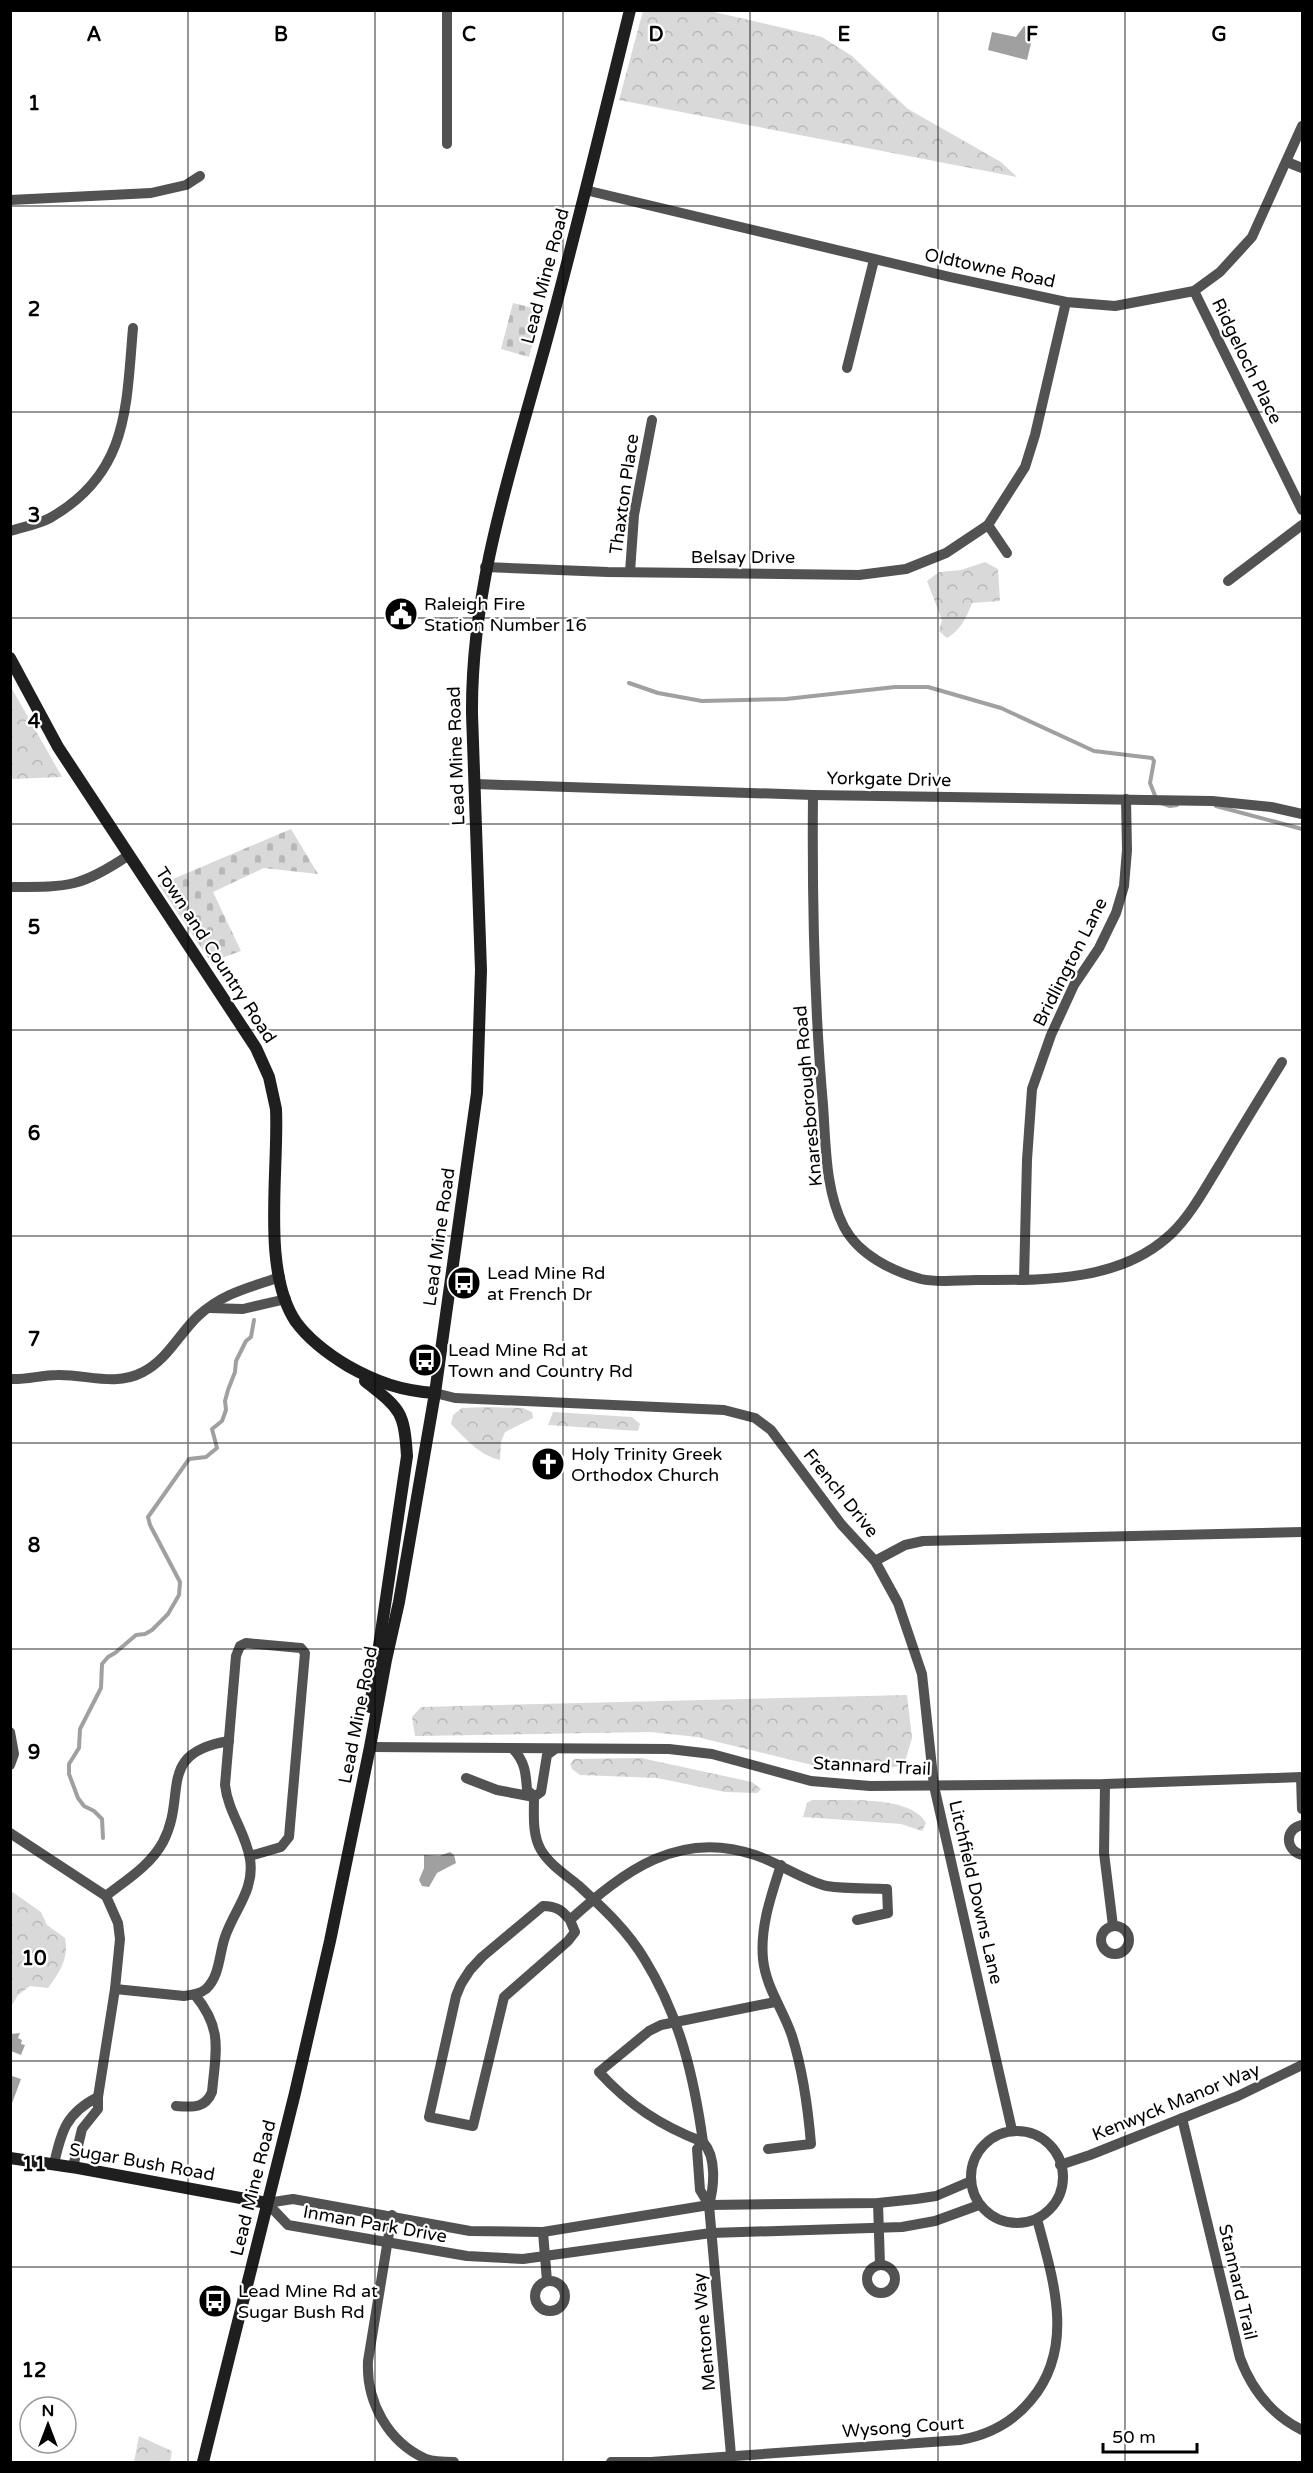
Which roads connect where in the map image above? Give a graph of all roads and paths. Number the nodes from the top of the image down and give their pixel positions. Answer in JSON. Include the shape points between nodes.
{"nodes":[{"id":1,"x":447,"y":10,"type":"edge"},
{"id":2,"x":630,"y":10,"type":"edge"},
{"id":3,"x":1302,"y":126,"type":"edge"},
{"id":4,"x":447,"y":144,"type":"dead end"},
{"id":5,"x":1287,"y":162,"type":"junction"},
{"id":6,"x":1302,"y":168,"type":"edge"},
{"id":7,"x":200,"y":176,"type":"dead end"},
{"id":8,"x":585,"y":190,"type":"junction"},
{"id":9,"x":10,"y":201,"type":"edge"},
{"id":10,"x":874,"y":260,"type":"junction"},
{"id":11,"x":1194,"y":291,"type":"junction"},
{"id":12,"x":1066,"y":302,"type":"junction"},
{"id":13,"x":133,"y":328,"type":"dead end"},
{"id":14,"x":847,"y":368,"type":"dead end"},
{"id":15,"x":652,"y":420,"type":"dead end"},
{"id":16,"x":1302,"y":510,"type":"edge"},
{"id":17,"x":988,"y":525,"type":"junction"},
{"id":18,"x":1302,"y":525,"type":"edge"},
{"id":19,"x":10,"y":531,"type":"edge"},
{"id":20,"x":1007,"y":553,"type":"dead end"},
{"id":21,"x":485,"y":567,"type":"junction"},
{"id":22,"x":630,"y":572,"type":"junction"},
{"id":23,"x":1228,"y":580,"type":"dead end"},
{"id":24,"x":10,"y":658,"type":"edge"},
{"id":25,"x":475,"y":784,"type":"junction"},
{"id":26,"x":813,"y":795,"type":"junction"},
{"id":27,"x":1126,"y":799,"type":"junction"},
{"id":28,"x":1302,"y":814,"type":"edge"},
{"id":29,"x":129,"y":855,"type":"junction"},
{"id":30,"x":11,"y":887,"type":"edge"},
{"id":31,"x":10,"y":892,"type":"edge"},
{"id":32,"x":1282,"y":1062,"type":"dead end"},
{"id":33,"x":280,"y":1277,"type":"junction"},
{"id":34,"x":1024,"y":1280,"type":"junction"},
{"id":35,"x":286,"y":1299,"type":"junction"},
{"id":36,"x":209,"y":1308,"type":"junction"},
{"id":37,"x":343,"y":1363,"type":"junction"},
{"id":38,"x":10,"y":1379,"type":"edge"},
{"id":39,"x":435,"y":1393,"type":"junction"},
{"id":40,"x":1302,"y":1532,"type":"edge"},
{"id":41,"x":875,"y":1561,"type":"junction"},
{"id":42,"x":10,"y":1732,"type":"edge"},
{"id":43,"x":229,"y":1741,"type":"junction"},
{"id":44,"x":370,"y":1747,"type":"junction"},
{"id":45,"x":513,"y":1749,"type":"junction"},
{"id":46,"x":555,"y":1749,"type":"junction"},
{"id":47,"x":10,"y":1765,"type":"edge"},
{"id":48,"x":1302,"y":1777,"type":"edge"},
{"id":49,"x":466,"y":1778,"type":"dead end"},
{"id":50,"x":1105,"y":1784,"type":"junction"},
{"id":51,"x":934,"y":1786,"type":"junction"},
{"id":52,"x":362,"y":1788,"type":"junction"},
{"id":53,"x":534,"y":1797,"type":"junction"},
{"id":54,"x":1302,"y":1809,"type":"edge"},
{"id":55,"x":1302,"y":1825,"type":"edge"},
{"id":56,"x":10,"y":1833,"type":"edge"},
{"id":57,"x":1302,"y":1855,"type":"edge"},
{"id":58,"x":250,"y":1856,"type":"junction"},
{"id":59,"x":781,"y":1865,"type":"junction"},
{"id":60,"x":106,"y":1896,"type":"junction"},
{"id":61,"x":593,"y":1899,"type":"junction"},
{"id":62,"x":570,"y":1920,"type":"junction"},
{"id":63,"x":857,"y":1920,"type":"dead end"},
{"id":64,"x":1113,"y":1926,"type":"dead end"},
{"id":65,"x":115,"y":1989,"type":"junction"},
{"id":66,"x":195,"y":1995,"type":"junction"},
{"id":67,"x":775,"y":2002,"type":"junction"},
{"id":68,"x":676,"y":2021,"type":"junction"},
{"id":69,"x":1302,"y":2065,"type":"edge"},
{"id":70,"x":98,"y":2097,"type":"junction"},
{"id":71,"x":176,"y":2106,"type":"dead end"},
{"id":72,"x":1182,"y":2118,"type":"junction"},
{"id":73,"x":1012,"y":2130,"type":"junction"},
{"id":74,"x":703,"y":2142,"type":"junction"},
{"id":75,"x":768,"y":2149,"type":"dead end"},
{"id":76,"x":10,"y":2158,"type":"edge"},
{"id":77,"x":54,"y":2164,"type":"junction"},
{"id":78,"x":1060,"y":2165,"type":"junction"},
{"id":79,"x":73,"y":2167,"type":"junction"},
{"id":80,"x":971,"y":2181,"type":"junction"},
{"id":81,"x":267,"y":2203,"type":"junction"},
{"id":82,"x":878,"y":2203,"type":"junction"},
{"id":83,"x":709,"y":2205,"type":"junction"},
{"id":84,"x":979,"y":2205,"type":"junction"},
{"id":85,"x":392,"y":2215,"type":"junction"},
{"id":86,"x":1037,"y":2219,"type":"junction"},
{"id":87,"x":879,"y":2229,"type":"junction"},
{"id":88,"x":543,"y":2232,"type":"junction"},
{"id":89,"x":711,"y":2233,"type":"junction"},
{"id":90,"x":388,"y":2244,"type":"junction"},
{"id":91,"x":545,"y":2257,"type":"junction"},
{"id":92,"x":880,"y":2265,"type":"dead end"},
{"id":93,"x":547,"y":2281,"type":"dead end"},
{"id":94,"x":1302,"y":2430,"type":"edge"},
{"id":95,"x":731,"y":2455,"type":"junction"},
{"id":96,"x":202,"y":2463,"type":"edge"},
{"id":97,"x":454,"y":2463,"type":"edge"},
{"id":98,"x":611,"y":2463,"type":"edge"}],
"edges":[{"from":1,"to":4,"type":"street"},
{"from":2,"to":8,"type":"main road","name":"Lead Mine Road"},
{"from":3,"to":5,"type":"street","name":"Oldtowne Road"},
{"from":5,"to":6,"type":"street"},
{"from":5,"to":11,"type":"street","name":"Oldtowne Road","via":[[1252,237],[1220,272]]},
{"from":7,"to":9,"type":"street","via":[[186,185],[151,193]]},
{"from":8,"to":10,"type":"street","name":"Oldtowne Road"},
{"from":8,"to":21,"type":"main road","name":"Lead Mine Road"},
{"from":10,"to":12,"type":"street","name":"Oldtowne Road"},
{"from":10,"to":14,"type":"street"},
{"from":11,"to":12,"type":"street","name":"Oldtowne Road","via":[[1115,306]]},
{"from":11,"to":16,"type":"street","name":"Ridgeloch Place"},
{"from":12,"to":17,"type":"street","name":"Belsay Drive","via":[[1025,467]]},
{"from":13,"to":19,"type":"street","via":[[125,409],[110,462],[75,501],[48,519]]},
{"from":15,"to":22,"type":"street","name":"Thaxton Place","via":[[634,515]]},
{"from":17,"to":20,"type":"street"},
{"from":17,"to":22,"type":"street","name":"Belsay Drive","via":[[946,553],[906,569],[859,575]]},
{"from":18,"to":23,"type":"street"},
{"from":21,"to":22,"type":"street","name":"Belsay Drive"},
{"from":21,"to":25,"type":"main road","name":"Lead Mine Road","via":[[472,671]]},
{"from":24,"to":29,"type":"main road","name":"Town and Country Road","via":[[58,747]]},
{"from":25,"to":26,"type":"street","name":"Yorkgate Drive"},
{"from":25,"to":39,"type":"main road","name":"Lead Mine Road","via":[[481,970],[477,1093]]},
{"from":26,"to":27,"type":"street","name":"Yorkgate Drive"},
{"from":26,"to":34,"type":"street","name":"Knaresborough Road","via":[[820,1074],[828,1171],[845,1229],[865,1252],[888,1267],[924,1280]]},
{"from":27,"to":28,"type":"street","name":"Yorkgate Drive","via":[[1212,801]]},
{"from":27,"to":34,"type":"street","name":"Bridlington Lane","via":[[1125,874],[1116,913],[1074,985],[1032,1089]]},
{"from":29,"to":30,"type":"street","via":[[80,883],[64,887]]},
{"from":29,"to":33,"type":"main road","name":"Town and Country Road","via":[[256,1048],[269,1077],[276,1109],[274,1237]]},
{"from":30,"to":31,"type":"street"},
{"from":32,"to":34,"type":"street","name":"Knaresborough Road","via":[[1198,1201],[1172,1233],[1147,1252],[1114,1267],[1071,1277]]},
{"from":33,"to":35,"type":"main road","name":"Town and Country Road"},
{"from":33,"to":36,"type":"street","via":[[225,1296]]},
{"from":35,"to":36,"type":"street","via":[[243,1309]]},
{"from":35,"to":37,"type":"main road","name":"Town and Country Road","via":[[296,1321],[310,1338]]},
{"from":36,"to":38,"type":"street","via":[[156,1364],[143,1372],[109,1380],[55,1375]]},
{"from":37,"to":39,"type":"main road","name":"Town and Country Road","via":[[391,1387]]},
{"from":37,"to":52,"type":"main road","via":[[395,1405],[405,1425],[407,1456],[371,1690]]},
{"from":39,"to":41,"type":"street","name":"French Drive","via":[[455,1398],[724,1410],[755,1418],[771,1430],[841,1524]]},
{"from":39,"to":44,"type":"main road","name":"Lead Mine Road"},
{"from":40,"to":41,"type":"street","name":"French Drive","via":[[923,1541],[905,1545]]},
{"from":41,"to":51,"type":"street","name":"Litchfield Downs Lane","via":[[898,1603],[922,1674]]},
{"from":42,"to":47,"type":"street","via":[[14,1754]]},
{"from":43,"to":58,"type":"street","via":[[226,1799]]},
{"from":43,"to":58,"type":"street","via":[[240,1646],[246,1643],[301,1648],[305,1653],[289,1837],[281,1847]]},
{"from":43,"to":60,"type":"street","via":[[209,1744],[182,1766],[175,1782],[170,1826],[162,1843],[138,1871]]},
{"from":44,"to":45,"type":"street","name":"Stannard Trail"},
{"from":44,"to":52,"type":"main road","name":"Lead Mine Road"},
{"from":45,"to":46,"type":"street","name":"Stannard Trail"},
{"from":45,"to":53,"type":"street","via":[[524,1765],[527,1790]]},
{"from":46,"to":51,"type":"street","name":"Stannard Trail","via":[[669,1749],[712,1754],[811,1780],[870,1786]]},
{"from":46,"to":53,"type":"street","via":[[547,1755],[541,1792]]},
{"from":48,"to":50,"type":"street","name":"Stannard Trail"},
{"from":48,"to":54,"type":"street"},
{"from":49,"to":53,"type":"street","via":[[490,1788]]},
{"from":50,"to":51,"type":"street","name":"Stannard Trail"},
{"from":50,"to":64,"type":"street","via":[[1104,1853]]},
{"from":51,"to":73,"type":"street","name":"Litchfield Downs Lane"},
{"from":52,"to":81,"type":"main road","name":"Lead Mine Road"},
{"from":53,"to":61,"type":"street","name":"Mentone Way","via":[[535,1828],[541,1849]]},
{"from":55,"to":57,"type":"street","via":[[1288,1837],[1290,1847]]},
{"from":56,"to":60,"type":"street"},
{"from":58,"to":66,"type":"street","via":[[247,1892],[226,1936],[214,1978]]},
{"from":59,"to":61,"type":"street","via":[[734,1849],[673,1851],[636,1868]]},
{"from":59,"to":63,"type":"street","via":[[826,1886],[887,1889],[888,1912]]},
{"from":59,"to":67,"type":"street","via":[[767,1911],[763,1945],[767,1981]]},
{"from":60,"to":65,"type":"street","via":[[118,1923],[120,1939]]},
{"from":61,"to":62,"type":"street"},
{"from":61,"to":68,"type":"street","name":"Mentone Way","via":[[636,1945]]},
{"from":62,"to":62,"type":"street","via":[[575,1932],[568,1941],[504,1997],[473,2126],[429,2117],[456,1996],[470,1970],[543,1906],[554,1906]]},
{"from":65,"to":66,"type":"street"},
{"from":65,"to":70,"type":"street"},
{"from":66,"to":71,"type":"street","via":[[214,2024],[212,2092],[203,2105]]},
{"from":67,"to":68,"type":"street"},
{"from":67,"to":75,"type":"street","via":[[796,2053],[811,2144]]},
{"from":68,"to":74,"type":"street","name":"Mentone Way","via":[[692,2073]]},
{"from":68,"to":74,"type":"street","via":[[649,2031],[598,2072],[638,2109]]},
{"from":69,"to":72,"type":"street","name":"Kenwyck Manor Way"},
{"from":70,"to":77,"type":"street","via":[[85,2103],[67,2121]]},
{"from":70,"to":79,"type":"street","via":[[98,2109],[82,2129]]},
{"from":72,"to":78,"type":"street","name":"Kenwyck Manor Way"},
{"from":72,"to":94,"type":"street","name":"Stannard Trail","via":[[1240,2358],[1262,2399]]},
{"from":73,"to":78,"type":"street","via":[[1044,2139]]},
{"from":73,"to":80,"type":"street","via":[[995,2135],[981,2146],[972,2164]]},
{"from":74,"to":83,"type":"street","name":"Mentone Way","via":[[697,2149],[699,2190]]},
{"from":76,"to":77,"type":"main road","name":"Sugar Bush Road"},
{"from":77,"to":79,"type":"main road","name":"Sugar Bush Road"},
{"from":78,"to":86,"type":"street","via":[[1061,2195],[1052,2209]]},
{"from":79,"to":81,"type":"main road","name":"Sugar Bush Road"},
{"from":80,"to":82,"type":"street","name":"Inman Park Drive","via":[[936,2196]]},
{"from":80,"to":84,"type":"street"},
{"from":81,"to":85,"type":"street","name":"Inman Park Drive","via":[[293,2199]]},
{"from":81,"to":90,"type":"street","name":"Inman Park Drive","via":[[288,2225]]},
{"from":81,"to":96,"type":"main road","name":"Lead Mine Road"},
{"from":82,"to":83,"type":"street","name":"Inman Park Drive"},
{"from":82,"to":87,"type":"street"},
{"from":83,"to":88,"type":"street","name":"Inman Park Drive"},
{"from":83,"to":89,"type":"street","name":"Mentone Way"},
{"from":84,"to":86,"type":"street","via":[[994,2218],[1021,2222]]},
{"from":84,"to":87,"type":"street","name":"Inman Park Drive","via":[[916,2225]]},
{"from":85,"to":88,"type":"street","name":"Inman Park Drive","via":[[470,2231]]},
{"from":85,"to":90,"type":"street"},
{"from":86,"to":95,"type":"street","name":"Wysong Court","via":[[1057,2301],[1057,2340],[1049,2374],[1011,2421],[960,2440]]},
{"from":87,"to":89,"type":"street","name":"Inman Park Drive"},
{"from":87,"to":92,"type":"street"},
{"from":88,"to":91,"type":"street"},
{"from":89,"to":91,"type":"street","name":"Inman Park Drive"},
{"from":89,"to":95,"type":"street","name":"Mentone Way"},
{"from":90,"to":91,"type":"street","name":"Inman Park Drive","via":[[467,2256]]},
{"from":90,"to":97,"type":"street","via":[[368,2361],[372,2400],[390,2431],[410,2450],[428,2460]]},
{"from":91,"to":93,"type":"street"},
{"from":95,"to":98,"type":"street","name":"Wysong Court"}]}
